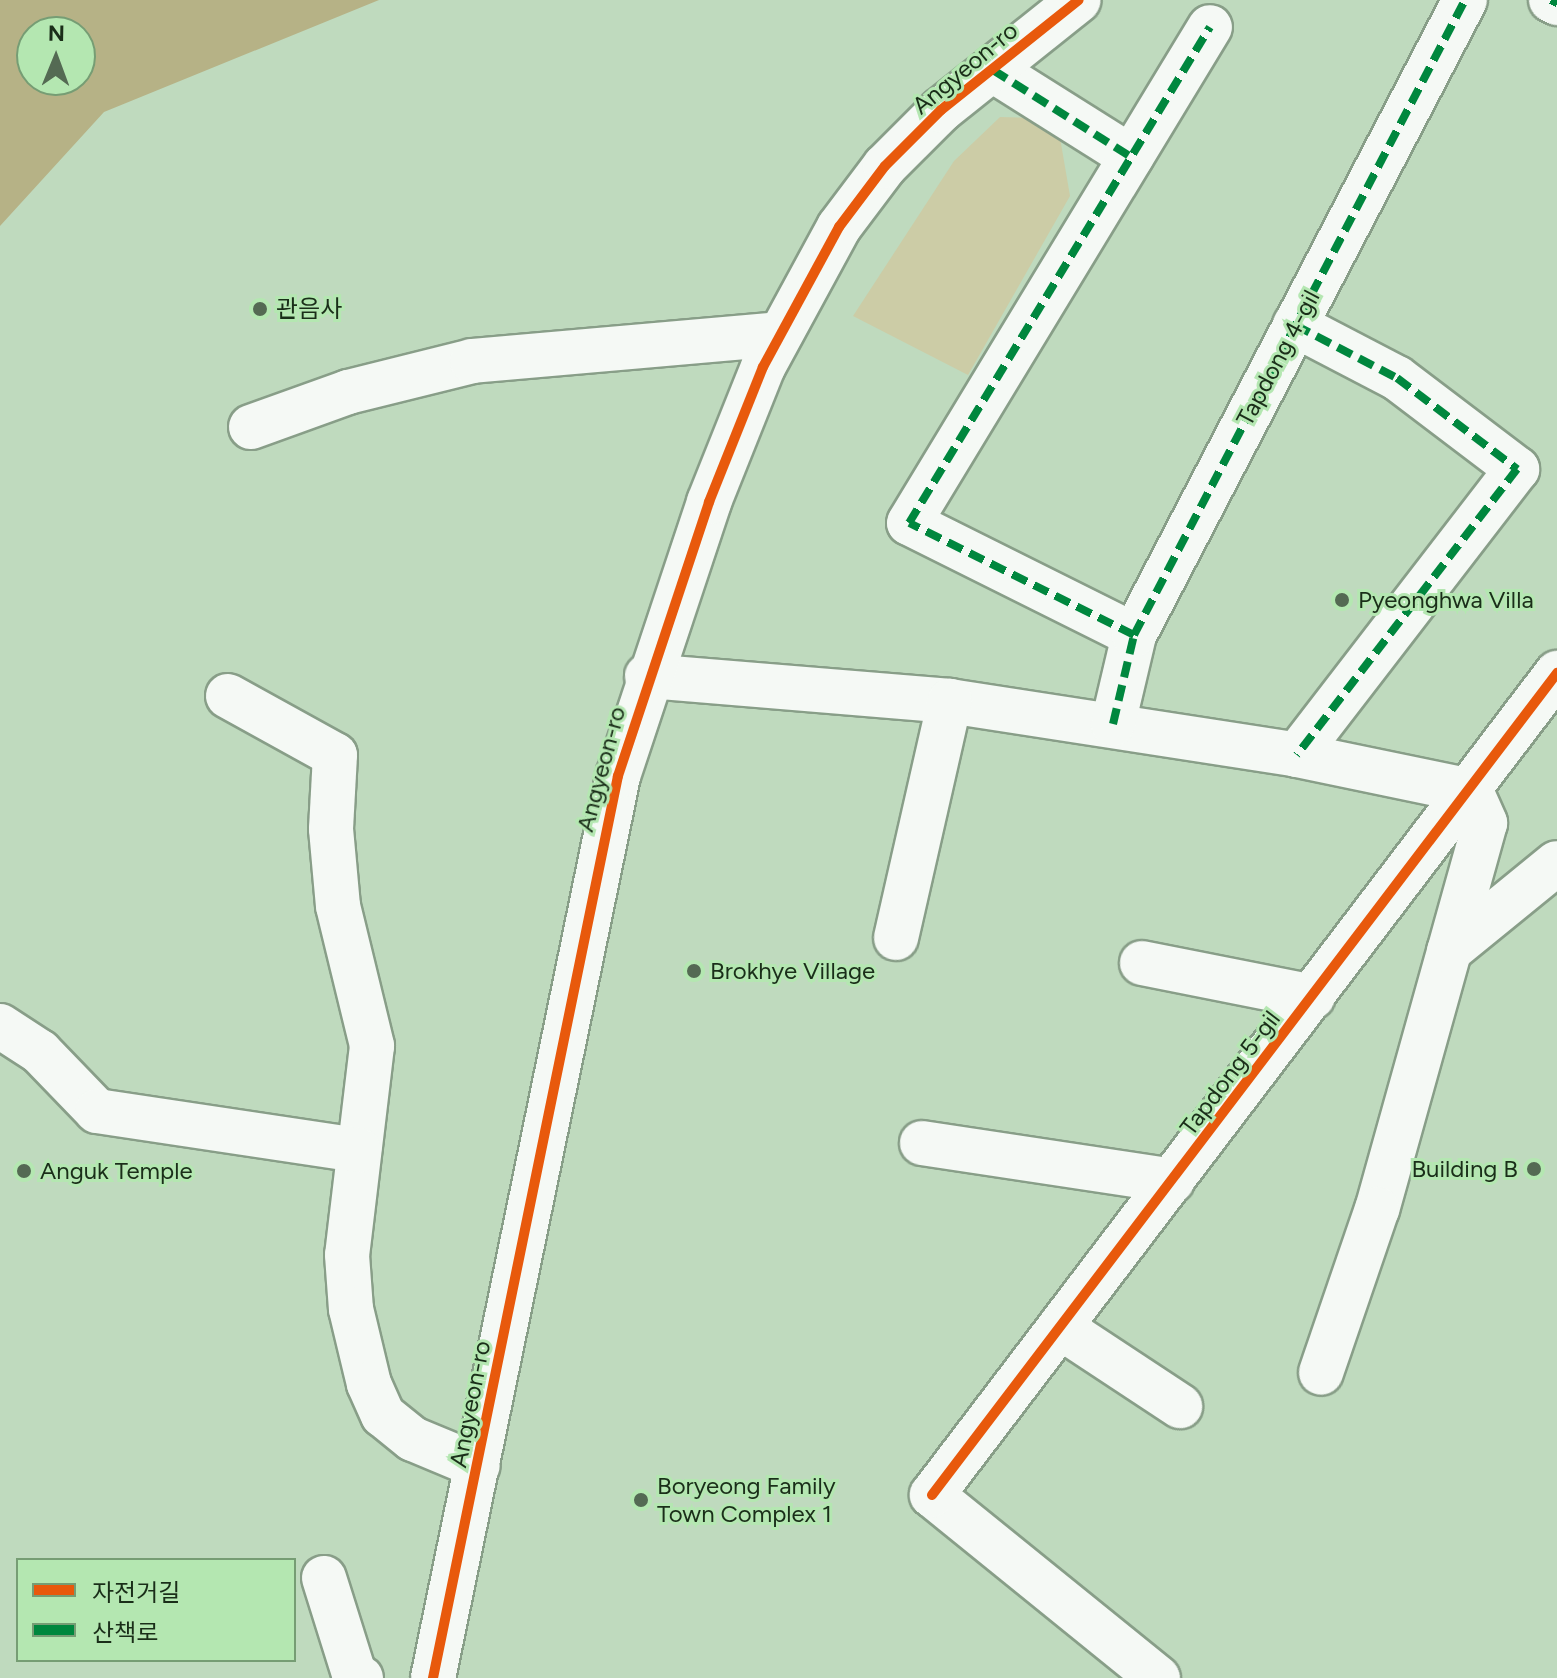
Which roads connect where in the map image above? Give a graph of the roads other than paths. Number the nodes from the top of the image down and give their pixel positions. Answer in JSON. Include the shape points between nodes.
{"nodes":[{"id":1,"x":1079,"y":0,"type":"edge"},
{"id":2,"x":1465,"y":0,"type":"edge"},
{"id":3,"x":1551,"y":0,"type":"edge"},
{"id":4,"x":1557,"y":3,"type":"edge"},
{"id":5,"x":1210,"y":27,"type":"dead end"},
{"id":6,"x":993,"y":70,"type":"junction"},
{"id":7,"x":1131,"y":157,"type":"junction"},
{"id":8,"x":1295,"y":325,"type":"junction"},
{"id":9,"x":780,"y":334,"type":"junction"},
{"id":10,"x":251,"y":427,"type":"dead end"},
{"id":11,"x":1134,"y":635,"type":"junction"},
{"id":12,"x":1557,"y":673,"type":"edge"},
{"id":13,"x":647,"y":676,"type":"junction"},
{"id":14,"x":228,"y":696,"type":"dead end"},
{"id":15,"x":950,"y":701,"type":"junction"},
{"id":16,"x":1113,"y":724,"type":"junction"},
{"id":17,"x":1297,"y":755,"type":"junction"},
{"id":18,"x":1471,"y":791,"type":"junction"},
{"id":19,"x":1557,"y":863,"type":"edge"},
{"id":20,"x":896,"y":938,"type":"dead end"},
{"id":21,"x":1449,"y":951,"type":"junction"},
{"id":22,"x":1142,"y":963,"type":"dead end"},
{"id":23,"x":1313,"y":997,"type":"junction"},
{"id":24,"x":0,"y":1026,"type":"edge"},
{"id":25,"x":922,"y":1143,"type":"dead end"},
{"id":26,"x":359,"y":1150,"type":"junction"},
{"id":27,"x":1172,"y":1181,"type":"junction"},
{"id":28,"x":1060,"y":1327,"type":"junction"},
{"id":29,"x":1321,"y":1373,"type":"dead end"},
{"id":30,"x":1180,"y":1406,"type":"dead end"},
{"id":31,"x":478,"y":1466,"type":"junction"},
{"id":32,"x":324,"y":1578,"type":"dead end"},
{"id":33,"x":1147,"y":1675,"type":"edge"},
{"id":34,"x":361,"y":1678,"type":"edge"},
{"id":35,"x":433,"y":1678,"type":"edge"}],
"edges":[{"from":1,"to":6,"type":"street","name":"Angyeon-ro"},
{"from":2,"to":8,"type":"street","name":"Tapdong 4-gil"},
{"from":3,"to":4,"type":"street"},
{"from":5,"to":7,"type":"street"},
{"from":6,"to":7,"type":"street"},
{"from":6,"to":9,"type":"street","name":"Angyeon-ro","via":[[885,166],[839,227]]},
{"from":7,"to":11,"type":"street","via":[[909,523]]},
{"from":8,"to":11,"type":"street","name":"Tapdong 4-gil"},
{"from":8,"to":17,"type":"street","via":[[1397,378],[1517,469]]},
{"from":9,"to":10,"type":"street","via":[[472,361],[348,392]]},
{"from":9,"to":13,"type":"street","name":"Angyeon-ro","via":[[709,502]]},
{"from":11,"to":16,"type":"street","name":"Tapdong 4-gil"},
{"from":12,"to":18,"type":"street","name":"Tapdong 5-gil"},
{"from":13,"to":15,"type":"street"},
{"from":13,"to":31,"type":"street","name":"Angyeon-ro","via":[[601,848]]},
{"from":14,"to":26,"type":"street","name":"Angyeon-ro","via":[[335,755],[331,829],[338,906],[372,1046]]},
{"from":15,"to":16,"type":"street"},
{"from":15,"to":20,"type":"street"},
{"from":16,"to":17,"type":"street"},
{"from":17,"to":18,"type":"street"},
{"from":18,"to":21,"type":"street","via":[[1485,823]]},
{"from":18,"to":23,"type":"street","name":"Tapdong 5-gil"},
{"from":19,"to":21,"type":"street"},
{"from":21,"to":29,"type":"street","via":[[1377,1209]]},
{"from":22,"to":23,"type":"street"},
{"from":23,"to":27,"type":"street","name":"Tapdong 5-gil"},
{"from":24,"to":26,"type":"street","via":[[40,1052],[97,1111]]},
{"from":25,"to":27,"type":"street"},
{"from":26,"to":31,"type":"street","name":"Angyeon-ro","via":[[347,1276],[374,1401],[413,1439]]},
{"from":27,"to":28,"type":"street","name":"Tapdong 5-gil"},
{"from":28,"to":30,"type":"street"},
{"from":28,"to":33,"type":"street","name":"Tapdong 5-gil","via":[[932,1495]]},
{"from":31,"to":35,"type":"street","name":"Angyeon-ro"},
{"from":32,"to":34,"type":"street","via":[[354,1674]]}]}
